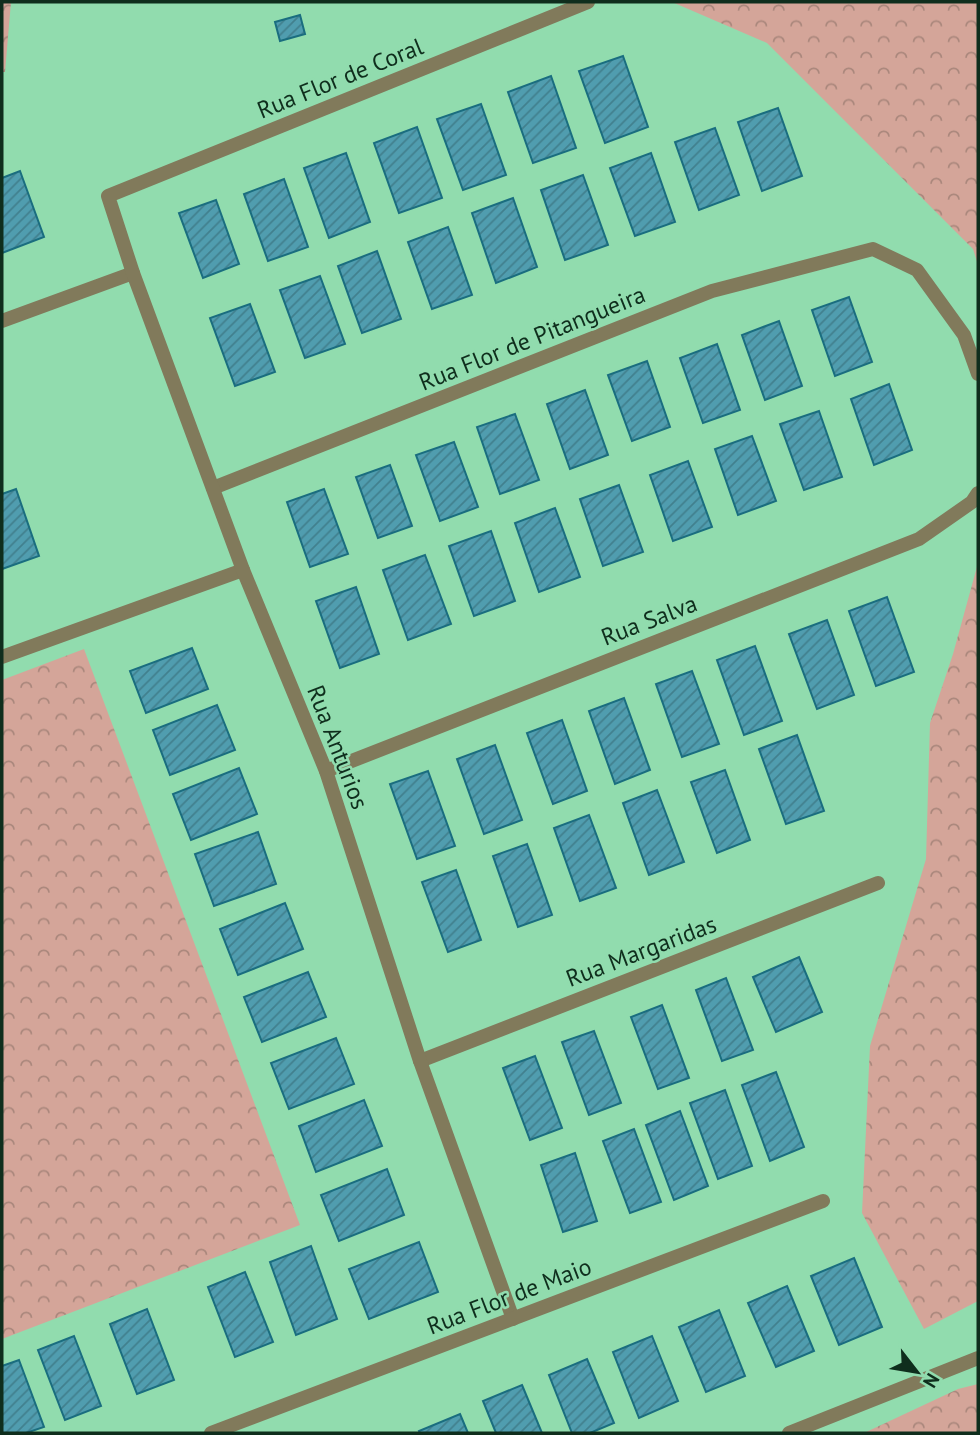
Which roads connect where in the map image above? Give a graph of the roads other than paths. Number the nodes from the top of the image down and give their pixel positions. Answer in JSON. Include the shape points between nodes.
{"nodes":[{"id":1,"x":589,"y":2,"type":"edge"},
{"id":2,"x":108,"y":196,"type":"joint"},
{"id":3,"x":133,"y":273,"type":"junction"},
{"id":4,"x":2,"y":321,"type":"edge"},
{"id":5,"x":978,"y":374,"type":"edge"},
{"id":6,"x":214,"y":488,"type":"junction"},
{"id":7,"x":978,"y":494,"type":"edge"},
{"id":8,"x":243,"y":570,"type":"junction"},
{"id":9,"x":2,"y":657,"type":"edge"},
{"id":10,"x":326,"y":771,"type":"junction"},
{"id":11,"x":878,"y":883,"type":"dead end"},
{"id":12,"x":420,"y":1061,"type":"junction"},
{"id":13,"x":823,"y":1201,"type":"dead end"},
{"id":14,"x":513,"y":1319,"type":"junction"},
{"id":15,"x":978,"y":1358,"type":"edge"},
{"id":16,"x":211,"y":1433,"type":"edge"},
{"id":17,"x":789,"y":1433,"type":"edge"}],
"edges":[{"from":1,"to":2,"type":"street","name":"Rua Flor de Coral"},
{"from":2,"to":3,"type":"street","name":"Rua Anturios"},
{"from":3,"to":4,"type":"street"},
{"from":3,"to":6,"type":"street","name":"Rua Anturios"},
{"from":5,"to":6,"type":"street","name":"Rua Flor de Pitangueira","via":[[964,335],[917,270],[873,249],[712,291]]},
{"from":6,"to":8,"type":"street","name":"Rua Anturios"},
{"from":7,"to":10,"type":"street","name":"Rua Salva","via":[[919,540]]},
{"from":8,"to":9,"type":"street"},
{"from":8,"to":10,"type":"street","name":"Rua Anturios"},
{"from":10,"to":12,"type":"street","name":"Rua Anturios"},
{"from":11,"to":12,"type":"street","name":"Rua Margaridas"},
{"from":12,"to":14,"type":"street","name":"Rua Anturios"},
{"from":13,"to":14,"type":"street","name":"Rua Flor de Maio"},
{"from":14,"to":16,"type":"street","name":"Rua Flor de Maio"},
{"from":15,"to":17,"type":"street"}]}
